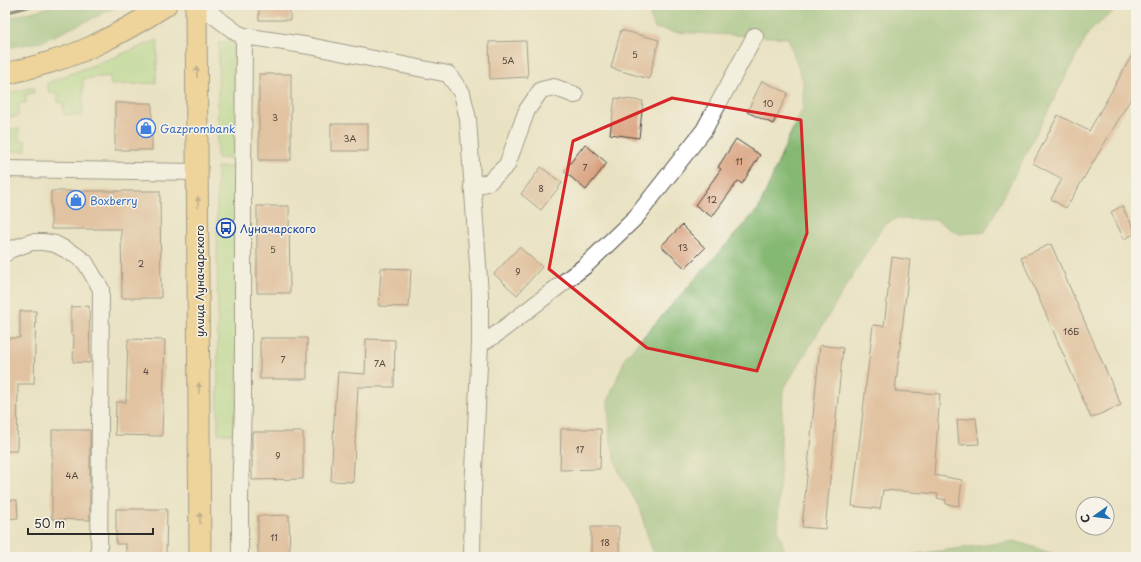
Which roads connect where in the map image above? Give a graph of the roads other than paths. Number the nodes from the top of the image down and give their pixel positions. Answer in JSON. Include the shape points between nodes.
{"nodes":[{"id":1,"x":166,"y":5,"type":"edge"},
{"id":2,"x":196,"y":5,"type":"edge"},
{"id":3,"x":206,"y":5,"type":"edge"},
{"id":4,"x":244,"y":36,"type":"junction"},
{"id":5,"x":755,"y":36,"type":"dead end"},
{"id":6,"x":5,"y":74,"type":"edge"},
{"id":7,"x":574,"y":95,"type":"dead end"},
{"id":8,"x":5,"y":169,"type":"edge"},
{"id":9,"x":198,"y":172,"type":"junction"},
{"id":10,"x":472,"y":187,"type":"junction"},
{"id":11,"x":5,"y":254,"type":"edge"},
{"id":12,"x":480,"y":344,"type":"junction"},
{"id":13,"x":99,"y":557,"type":"edge"},
{"id":14,"x":200,"y":557,"type":"edge"},
{"id":15,"x":240,"y":557,"type":"edge"},
{"id":16,"x":472,"y":557,"type":"edge"}],
"edges":[{"from":1,"to":6,"type":"main road","via":[[92,47]]},
{"from":9,"to":2,"type":"main road","name":"улица Луначарского","one_way":true},
{"from":3,"to":4,"type":"street","via":[[209,12]]},
{"from":4,"to":10,"type":"street","via":[[310,46],[448,74],[462,93],[468,119]]},
{"from":4,"to":15,"type":"street"},
{"from":5,"to":12,"type":"street","via":[[704,130],[636,217],[585,266]]},
{"from":7,"to":10,"type":"street","via":[[554,87],[541,90],[527,110],[508,166],[489,182]]},
{"from":8,"to":9,"type":"street"},
{"from":14,"to":9,"type":"main road","name":"улица Луначарского","one_way":true},
{"from":10,"to":12,"type":"street","via":[[480,294]]},
{"from":11,"to":13,"type":"street","via":[[9,250],[32,242],[55,244],[85,262],[102,289]]},
{"from":12,"to":16,"type":"street"}]}
